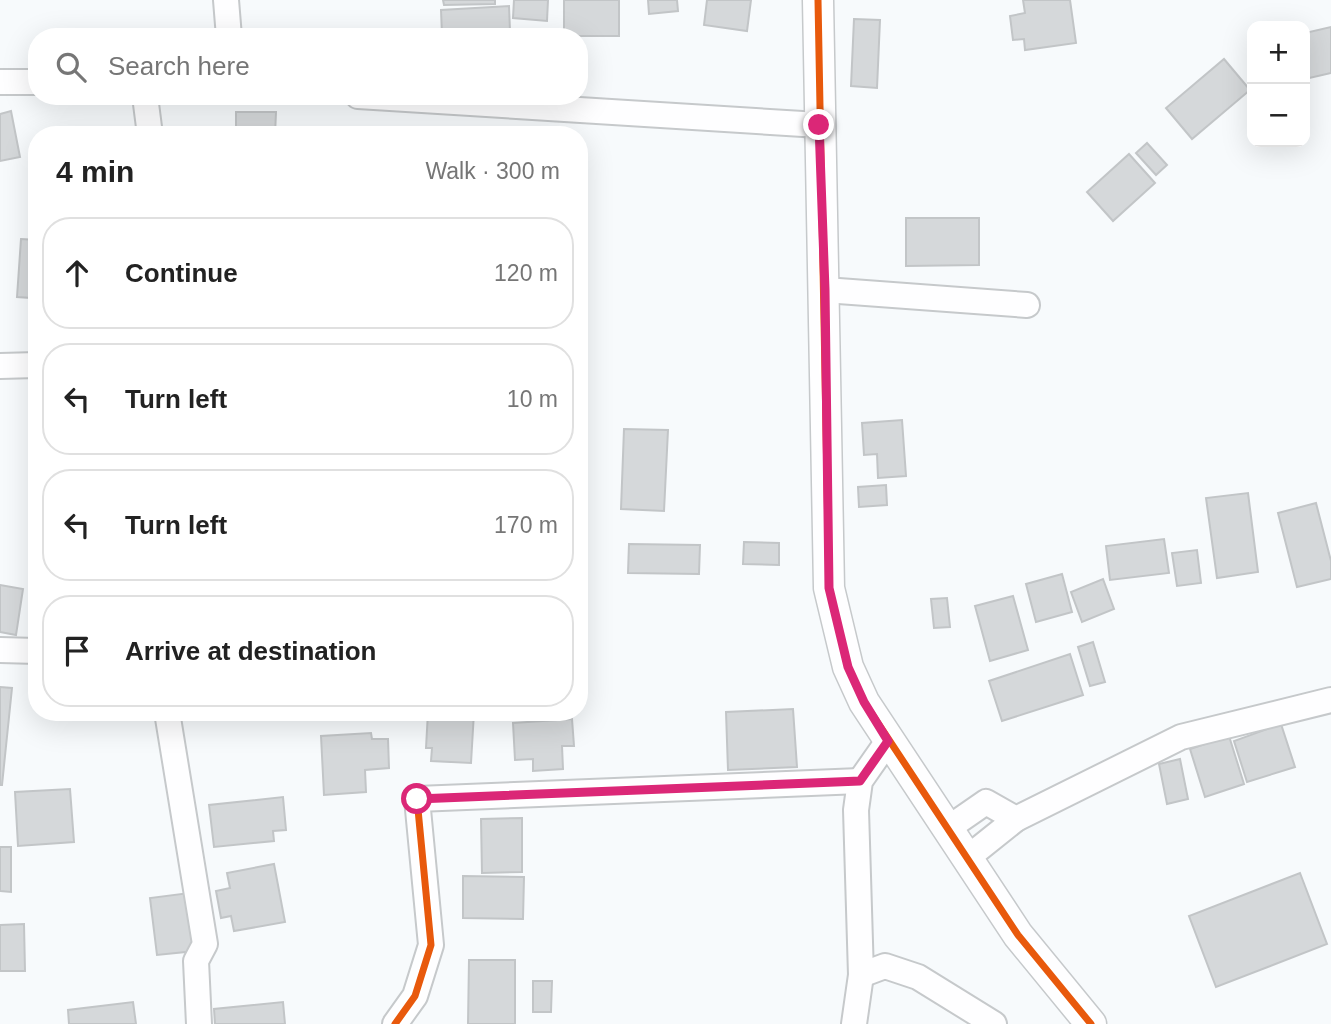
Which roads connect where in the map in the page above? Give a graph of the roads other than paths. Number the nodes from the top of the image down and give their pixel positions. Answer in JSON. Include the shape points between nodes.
{"nodes":[{"id":1,"x":226,"y":0,"type":"edge"},
{"id":2,"x":818,"y":0,"type":"edge"},
{"id":3,"x":228,"y":28,"type":"edge"},
{"id":4,"x":0,"y":82,"type":"edge"},
{"id":5,"x":28,"y":82,"type":"edge"},
{"id":6,"x":146,"y":105,"type":"edge"},
{"id":7,"x":501,"y":105,"type":"edge"},
{"id":8,"x":819,"y":125,"type":"junction"},
{"id":9,"x":149,"y":126,"type":"edge"},
{"id":10,"x":825,"y":290,"type":"junction"},
{"id":11,"x":1027,"y":305,"type":"dead end"},
{"id":12,"x":28,"y":365,"type":"edge"},
{"id":13,"x":0,"y":366,"type":"edge"},
{"id":14,"x":0,"y":649,"type":"edge"},
{"id":15,"x":28,"y":651,"type":"edge"},
{"id":16,"x":1331,"y":700,"type":"edge"},
{"id":17,"x":168,"y":721,"type":"edge"},
{"id":18,"x":888,"y":741,"type":"junction"},
{"id":19,"x":860,"y":781,"type":"junction"},
{"id":20,"x":1016,"y":819,"type":"junction"},
{"id":21,"x":947,"y":829,"type":"junction"},
{"id":22,"x":966,"y":859,"type":"junction"},
{"id":23,"x":861,"y":975,"type":"junction"},
{"id":24,"x":199,"y":1024,"type":"edge"},
{"id":25,"x":395,"y":1024,"type":"edge"},
{"id":26,"x":854,"y":1024,"type":"edge"},
{"id":27,"x":994,"y":1024,"type":"edge"},
{"id":28,"x":1091,"y":1024,"type":"edge"}],
"edges":[{"from":1,"to":3,"type":"street"},
{"from":2,"to":8,"type":"street"},
{"from":4,"to":5,"type":"street"},
{"from":6,"to":9,"type":"street"},
{"from":7,"to":8,"type":"street"},
{"from":8,"to":10,"type":"street"},
{"from":10,"to":11,"type":"street"},
{"from":10,"to":18,"type":"street","via":[[829,588],[848,667]]},
{"from":12,"to":13,"type":"street"},
{"from":14,"to":15,"type":"street"},
{"from":16,"to":20,"type":"street","via":[[1181,737]]},
{"from":17,"to":24,"type":"street","via":[[205,944],[196,961]]},
{"from":18,"to":19,"type":"street"},
{"from":18,"to":21,"type":"street"},
{"from":19,"to":23,"type":"street","via":[[856,810]]},
{"from":19,"to":25,"type":"street","via":[[417,799],[431,946],[415,996]]},
{"from":20,"to":21,"type":"street","via":[[986,802]]},
{"from":20,"to":22,"type":"street"},
{"from":21,"to":22,"type":"street"},
{"from":22,"to":28,"type":"street","via":[[1018,935]]},
{"from":23,"to":26,"type":"street"},
{"from":23,"to":27,"type":"street","via":[[885,966],[918,977]]}]}
